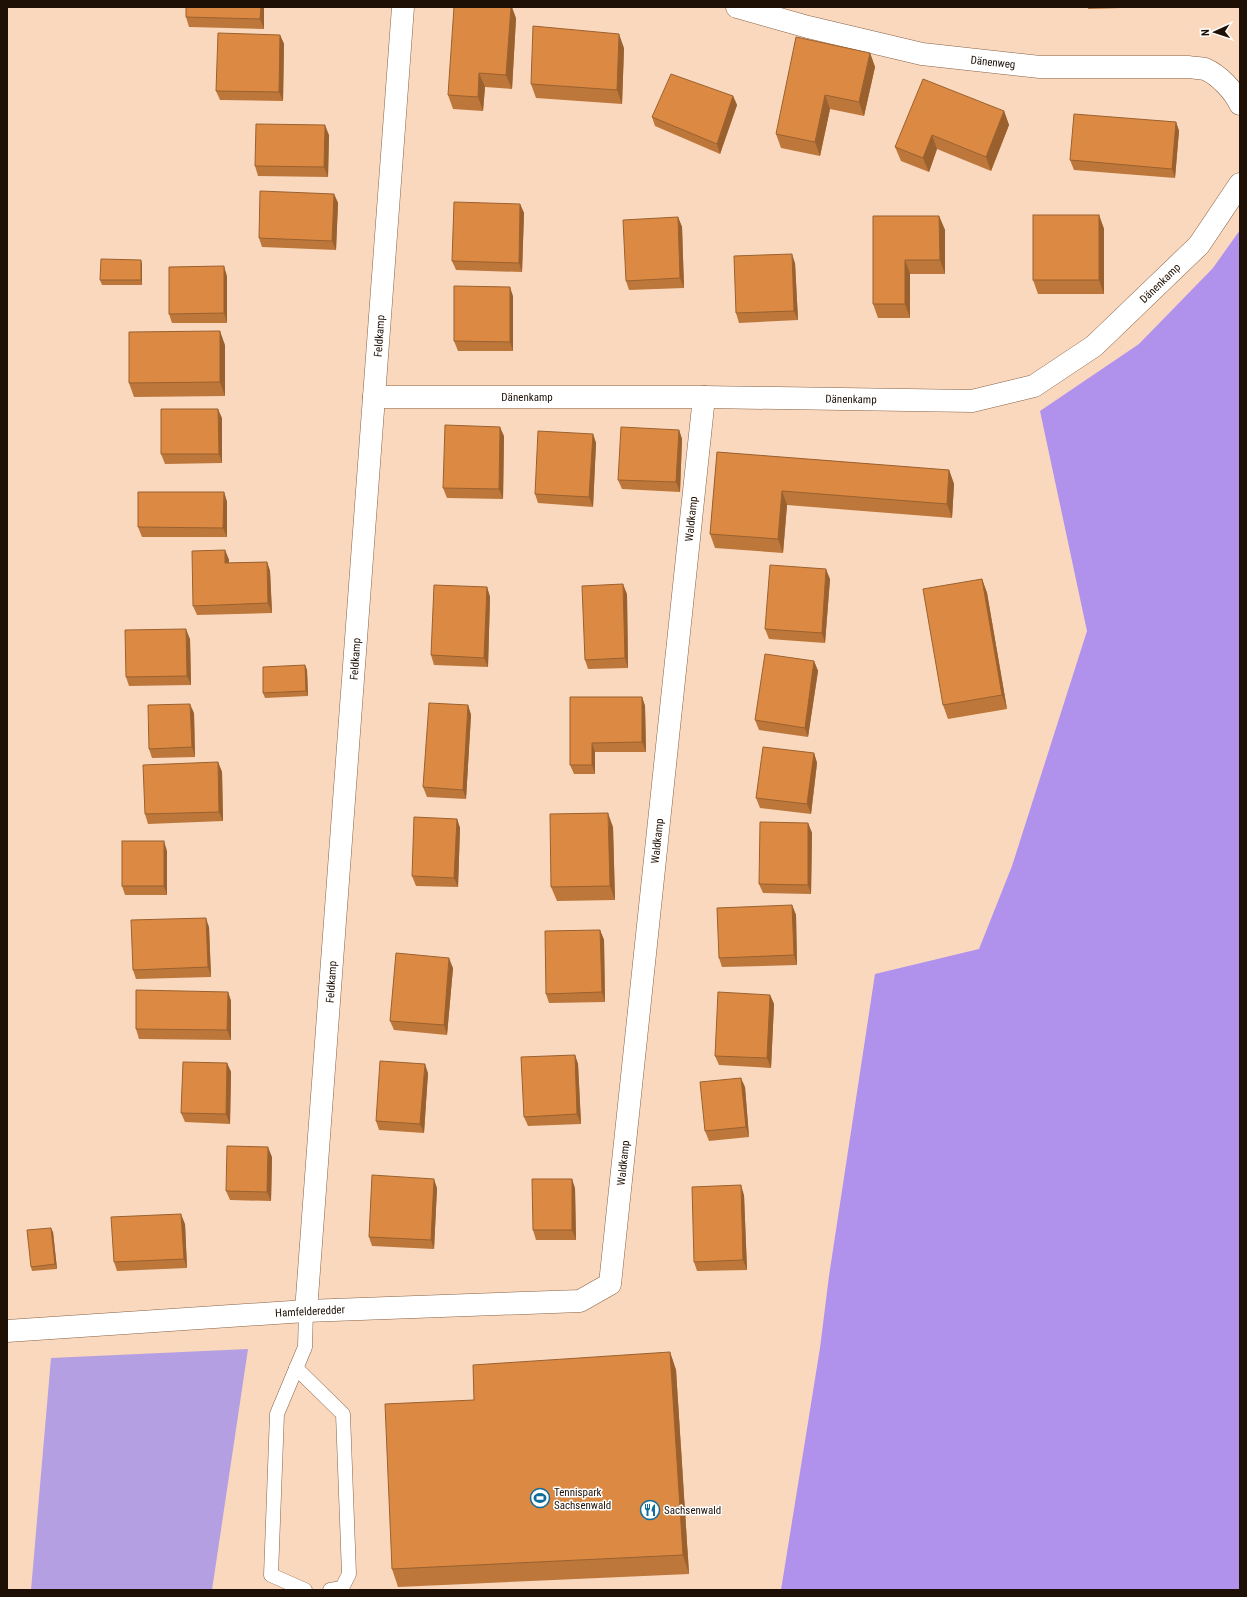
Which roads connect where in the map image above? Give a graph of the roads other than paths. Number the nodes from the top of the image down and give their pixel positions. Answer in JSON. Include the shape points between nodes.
{"nodes":[{"id":1,"x":403,"y":7,"type":"edge"},
{"id":2,"x":737,"y":7,"type":"edge"},
{"id":3,"x":1240,"y":104,"type":"edge"},
{"id":4,"x":1240,"y":184,"type":"edge"},
{"id":5,"x":374,"y":397,"type":"junction"},
{"id":6,"x":704,"y":398,"type":"junction"},
{"id":7,"x":610,"y":1284,"type":"joint"},
{"id":8,"x":306,"y":1311,"type":"junction"},
{"id":9,"x":7,"y":1330,"type":"edge"},
{"id":10,"x":296,"y":1368,"type":"junction"},
{"id":11,"x":305,"y":1590,"type":"edge"},
{"id":12,"x":330,"y":1590,"type":"edge"}],
"edges":[{"from":1,"to":5,"type":"street","name":"Feldkamp"},
{"from":2,"to":3,"type":"street","name":"Dänenweg","via":[[922,54],[1040,67],[1205,69],[1221,80]]},
{"from":4,"to":6,"type":"street","name":"Dänenkamp","via":[[1199,245],[1094,346],[1034,386],[972,401]]},
{"from":5,"to":6,"type":"street","name":"Dänenkamp"},
{"from":5,"to":8,"type":"street","name":"Feldkamp"},
{"from":6,"to":7,"type":"street","name":"Waldkamp"},
{"from":7,"to":8,"type":"street","name":"Hamfelderedder","via":[[580,1301]]},
{"from":8,"to":9,"type":"street","name":"Hamfelderedder"},
{"from":8,"to":10,"type":"lane","via":[[305,1347]]},
{"from":10,"to":11,"type":"lane","via":[[277,1414],[271,1575]]},
{"from":10,"to":12,"type":"lane","via":[[342,1414],[349,1574],[342,1588]]}]}
